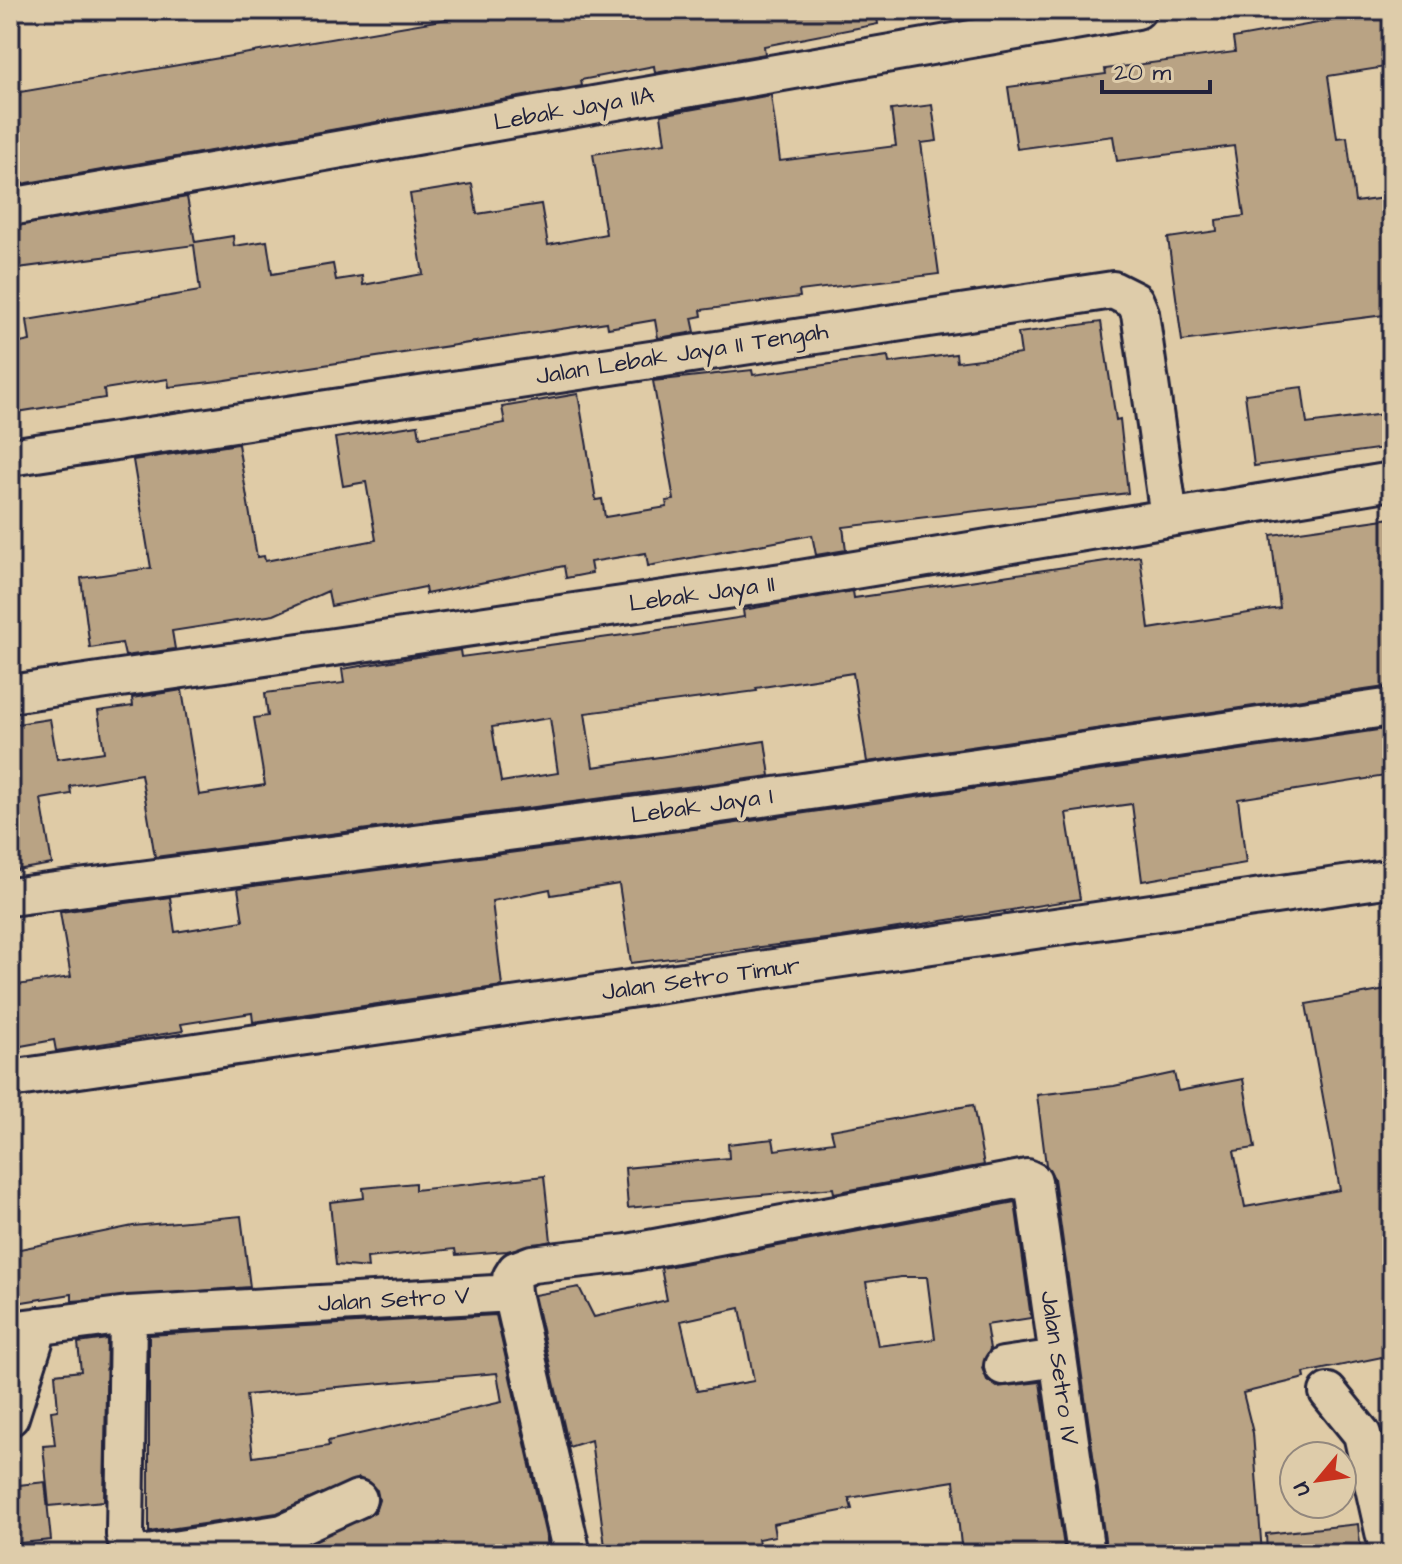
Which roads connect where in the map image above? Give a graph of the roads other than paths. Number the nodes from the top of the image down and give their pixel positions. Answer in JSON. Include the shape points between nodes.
{"nodes":[{"id":1,"x":1137,"y":10,"type":"edge"},
{"id":2,"x":10,"y":207,"type":"edge"},
{"id":3,"x":10,"y":457,"type":"edge"},
{"id":4,"x":1392,"y":481,"type":"edge"},
{"id":5,"x":1169,"y":517,"type":"junction"},
{"id":6,"x":10,"y":694,"type":"edge"},
{"id":7,"x":1392,"y":707,"type":"edge"},
{"id":8,"x":1392,"y":878,"type":"edge"},
{"id":9,"x":10,"y":897,"type":"edge"},
{"id":10,"x":10,"y":1079,"type":"edge"},
{"id":11,"x":512,"y":1293,"type":"junction"},
{"id":12,"x":128,"y":1315,"type":"junction"},
{"id":13,"x":24,"y":1328,"type":"edge"},
{"id":14,"x":1058,"y":1358,"type":"junction"},
{"id":15,"x":1003,"y":1366,"type":"dead end"},
{"id":16,"x":1328,"y":1392,"type":"dead end"},
{"id":17,"x":10,"y":1417,"type":"edge"},
{"id":18,"x":358,"y":1499,"type":"dead end"},
{"id":19,"x":136,"y":1554,"type":"edge"},
{"id":20,"x":147,"y":1554,"type":"edge"},
{"id":21,"x":572,"y":1554,"type":"edge"},
{"id":22,"x":1086,"y":1554,"type":"edge"},
{"id":23,"x":1389,"y":1554,"type":"edge"}],
"edges":[{"from":1,"to":2,"type":"street","name":"Lebak Jaya IIA"},
{"from":3,"to":5,"type":"street","name":"Jalan Lebak Jaya II Tengah","via":[[1113,290],[1135,301],[1140,313]]},
{"from":4,"to":5,"type":"street","name":"Lebak Jaya II"},
{"from":5,"to":6,"type":"street","name":"Lebak Jaya II","via":[[782,582]]},
{"from":7,"to":9,"type":"street","name":"Lebak Jaya I","via":[[699,807]]},
{"from":8,"to":10,"type":"street","name":"Jalan Setro Timur"},
{"from":11,"to":12,"type":"street","name":"Jalan Setro V"},
{"from":11,"to":14,"type":"street","name":"Jalan Setro IV","via":[[516,1270],[532,1264],[628,1253],[1027,1178],[1033,1181]]},
{"from":11,"to":21,"type":"street"},
{"from":12,"to":13,"type":"street","name":"Jalan Setro V"},
{"from":12,"to":19,"type":"street","via":[[125,1535],[130,1552]]},
{"from":13,"to":17,"type":"street"},
{"from":14,"to":15,"type":"street"},
{"from":14,"to":22,"type":"street","name":"Jalan Setro IV"},
{"from":16,"to":23,"type":"street","via":[[1362,1434]]},
{"from":18,"to":20,"type":"street","via":[[283,1533]]}]}
